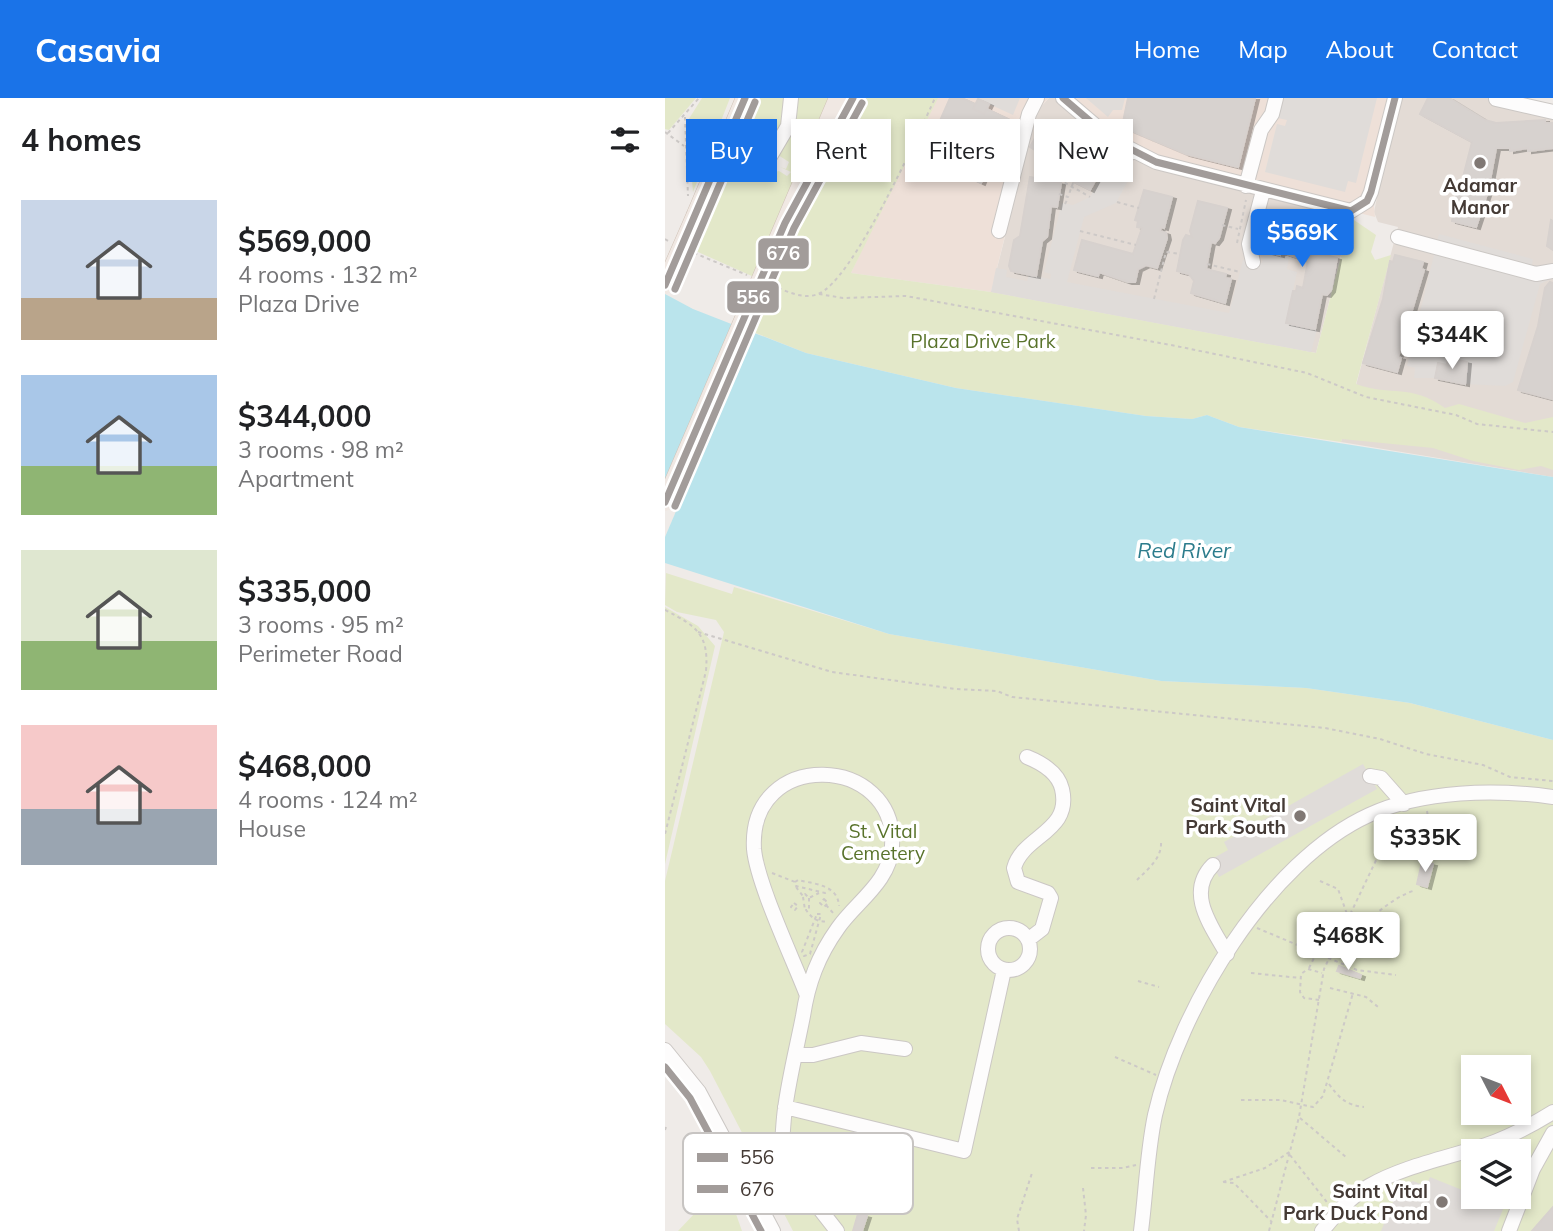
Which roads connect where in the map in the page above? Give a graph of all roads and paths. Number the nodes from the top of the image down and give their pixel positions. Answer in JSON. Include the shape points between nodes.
{"nodes":[{"id":1,"x":699,"y":98,"type":"edge"},
{"id":2,"x":745,"y":98,"type":"edge"},
{"id":3,"x":791,"y":98,"type":"edge"},
{"id":4,"x":838,"y":98,"type":"edge"},
{"id":5,"x":853,"y":98,"type":"edge"},
{"id":6,"x":935,"y":98,"type":"edge"},
{"id":7,"x":1038,"y":98,"type":"edge"},
{"id":8,"x":1063,"y":98,"type":"edge"},
{"id":9,"x":1276,"y":98,"type":"edge"},
{"id":10,"x":1395,"y":98,"type":"edge"},
{"id":11,"x":1496,"y":99,"type":"edge"},
{"id":12,"x":1553,"y":112,"type":"edge"},
{"id":13,"x":685,"y":117,"type":"junction"},
{"id":14,"x":1087,"y":119,"type":"edge"},
{"id":15,"x":666,"y":133,"type":"edge"},
{"id":16,"x":777,"y":143,"type":"edge"},
{"id":17,"x":685,"y":147,"type":"junction"},
{"id":18,"x":1133,"y":151,"type":"edge"},
{"id":19,"x":1067,"y":182,"type":"edge"},
{"id":20,"x":1073,"y":185,"type":"junction"},
{"id":21,"x":1246,"y":186,"type":"junction"},
{"id":22,"x":1263,"y":191,"type":"junction"},
{"id":23,"x":1059,"y":194,"type":"dead end"},
{"id":24,"x":1068,"y":197,"type":"junction"},
{"id":25,"x":1090,"y":197,"type":"dead end"},
{"id":26,"x":1117,"y":202,"type":"dead end"},
{"id":27,"x":1065,"y":204,"type":"dead end"},
{"id":28,"x":691,"y":207,"type":"junction"},
{"id":29,"x":1139,"y":208,"type":"dead end"},
{"id":30,"x":785,"y":223,"type":"junction"},
{"id":31,"x":1222,"y":225,"type":"dead end"},
{"id":32,"x":1239,"y":229,"type":"dead end"},
{"id":33,"x":999,"y":231,"type":"dead end"},
{"id":34,"x":1080,"y":231,"type":"dead end"},
{"id":35,"x":1398,"y":237,"type":"dead end"},
{"id":36,"x":665,"y":239,"type":"edge"},
{"id":37,"x":674,"y":245,"type":"dead end"},
{"id":38,"x":1136,"y":245,"type":"dead end"},
{"id":39,"x":686,"y":250,"type":"dead end"},
{"id":40,"x":1180,"y":254,"type":"dead end"},
{"id":41,"x":1254,"y":262,"type":"dead end"},
{"id":42,"x":1207,"y":264,"type":"dead end"},
{"id":43,"x":1553,"y":271,"type":"edge"},
{"id":44,"x":1240,"y":272,"type":"dead end"},
{"id":45,"x":748,"y":276,"type":"dead end"},
{"id":46,"x":761,"y":281,"type":"dead end"},
{"id":47,"x":665,"y":285,"type":"edge"},
{"id":48,"x":819,"y":294,"type":"junction"},
{"id":49,"x":1154,"y":299,"type":"dead end"},
{"id":50,"x":1553,"y":432,"type":"edge"},
{"id":51,"x":665,"y":502,"type":"edge"},
{"id":52,"x":665,"y":610,"type":"edge"},
{"id":53,"x":698,"y":632,"type":"junction"},
{"id":54,"x":1027,"y":757,"type":"dead end"},
{"id":55,"x":1370,"y":776,"type":"dead end"},
{"id":56,"x":1553,"y":781,"type":"edge"},
{"id":57,"x":1553,"y":797,"type":"edge"},
{"id":58,"x":1425,"y":800,"type":"junction"},
{"id":59,"x":1404,"y":804,"type":"junction"},
{"id":60,"x":665,"y":834,"type":"edge"},
{"id":61,"x":1161,"y":842,"type":"dead end"},
{"id":62,"x":1380,"y":852,"type":"dead end"},
{"id":63,"x":1431,"y":858,"type":"dead end"},
{"id":64,"x":1213,"y":865,"type":"dead end"},
{"id":65,"x":761,"y":874,"type":"junction"},
{"id":66,"x":1137,"y":880,"type":"dead end"},
{"id":67,"x":1320,"y":881,"type":"dead end"},
{"id":68,"x":795,"y":884,"type":"junction"},
{"id":69,"x":830,"y":890,"type":"junction"},
{"id":70,"x":1413,"y":891,"type":"dead end"},
{"id":71,"x":818,"y":894,"type":"junction"},
{"id":72,"x":803,"y":896,"type":"junction"},
{"id":73,"x":809,"y":898,"type":"junction"},
{"id":74,"x":822,"y":901,"type":"dead end"},
{"id":75,"x":798,"y":906,"type":"dead end"},
{"id":76,"x":803,"y":906,"type":"junction"},
{"id":77,"x":806,"y":910,"type":"junction"},
{"id":78,"x":1347,"y":915,"type":"junction"},
{"id":79,"x":813,"y":919,"type":"junction"},
{"id":80,"x":821,"y":922,"type":"junction"},
{"id":81,"x":1247,"y":923,"type":"junction"},
{"id":82,"x":1029,"y":939,"type":"junction"},
{"id":83,"x":1338,"y":939,"type":"junction"},
{"id":84,"x":1317,"y":952,"type":"junction"},
{"id":85,"x":1227,"y":954,"type":"junction"},
{"id":86,"x":1330,"y":959,"type":"junction"},
{"id":87,"x":1308,"y":969,"type":"junction"},
{"id":88,"x":1004,"y":970,"type":"junction"},
{"id":89,"x":1251,"y":973,"type":"dead end"},
{"id":90,"x":1323,"y":974,"type":"junction"},
{"id":91,"x":1396,"y":975,"type":"dead end"},
{"id":92,"x":1301,"y":978,"type":"junction"},
{"id":93,"x":1137,"y":981,"type":"dead end"},
{"id":94,"x":1159,"y":987,"type":"dead end"},
{"id":95,"x":1330,"y":988,"type":"dead end"},
{"id":96,"x":806,"y":993,"type":"junction"},
{"id":97,"x":1353,"y":993,"type":"junction"},
{"id":98,"x":1320,"y":1000,"type":"junction"},
{"id":99,"x":1377,"y":1007,"type":"dead end"},
{"id":100,"x":905,"y":1049,"type":"dead end"},
{"id":101,"x":665,"y":1050,"type":"edge"},
{"id":102,"x":796,"y":1055,"type":"junction"},
{"id":103,"x":1115,"y":1057,"type":"dead end"},
{"id":104,"x":1166,"y":1079,"type":"junction"},
{"id":105,"x":1327,"y":1082,"type":"junction"},
{"id":106,"x":1241,"y":1100,"type":"dead end"},
{"id":107,"x":1301,"y":1105,"type":"junction"},
{"id":108,"x":785,"y":1107,"type":"junction"},
{"id":109,"x":1364,"y":1107,"type":"dead end"},
{"id":110,"x":1553,"y":1112,"type":"edge"},
{"id":111,"x":1299,"y":1117,"type":"junction"},
{"id":112,"x":720,"y":1133,"type":"edge"},
{"id":113,"x":783,"y":1133,"type":"edge"},
{"id":114,"x":891,"y":1133,"type":"edge"},
{"id":115,"x":1553,"y":1133,"type":"edge"},
{"id":116,"x":913,"y":1138,"type":"edge"},
{"id":117,"x":1290,"y":1152,"type":"junction"},
{"id":118,"x":1347,"y":1158,"type":"dead end"},
{"id":119,"x":1148,"y":1165,"type":"junction"},
{"id":120,"x":1091,"y":1168,"type":"dead end"},
{"id":121,"x":1032,"y":1172,"type":"dead end"},
{"id":122,"x":1083,"y":1188,"type":"dead end"},
{"id":123,"x":763,"y":1214,"type":"edge"},
{"id":124,"x":824,"y":1214,"type":"edge"},
{"id":125,"x":1336,"y":1214,"type":"junction"},
{"id":126,"x":1272,"y":1222,"type":"junction"},
{"id":127,"x":1506,"y":1224,"type":"edge"},
{"id":128,"x":1326,"y":1230,"type":"edge"},
{"id":129,"x":773,"y":1231,"type":"edge"},
{"id":130,"x":837,"y":1231,"type":"edge"},
{"id":131,"x":1019,"y":1231,"type":"edge"},
{"id":132,"x":1084,"y":1231,"type":"edge"},
{"id":133,"x":1141,"y":1231,"type":"edge"},
{"id":134,"x":1269,"y":1231,"type":"edge"}],
"edges":[{"from":1,"to":13,"type":"path"},
{"from":2,"to":28,"type":"main road"},
{"from":3,"to":16,"type":"street","via":[[787,125]]},
{"from":4,"to":30,"type":"main road"},
{"from":5,"to":30,"type":"main road"},
{"from":6,"to":48,"type":"path","via":[[898,181],[840,276]]},
{"from":7,"to":33,"type":"street","via":[[1029,114]]},
{"from":8,"to":14,"type":"street"},
{"from":9,"to":21,"type":"street","via":[[1261,130]]},
{"from":10,"to":22,"type":"street","via":[[1371,192],[1359,208],[1344,210]]},
{"from":11,"to":12,"type":"street"},
{"from":13,"to":15,"type":"path"},
{"from":13,"to":17,"type":"path"},
{"from":15,"to":17,"type":"path"},
{"from":17,"to":28,"type":"path"},
{"from":18,"to":21,"type":"street"},
{"from":19,"to":20,"type":"path"},
{"from":20,"to":24,"type":"path"},
{"from":20,"to":25,"type":"path"},
{"from":21,"to":22,"type":"street"},
{"from":22,"to":41,"type":"street","via":[[1249,244]]},
{"from":23,"to":24,"type":"path"},
{"from":24,"to":27,"type":"path"},
{"from":26,"to":29,"type":"path"},
{"from":28,"to":47,"type":"main road","bridge":true},
{"from":30,"to":51,"type":"main road","bridge":true},
{"from":31,"to":32,"type":"path"},
{"from":34,"to":38,"type":"path"},
{"from":35,"to":43,"type":"street","via":[[1536,274]]},
{"from":36,"to":37,"type":"path"},
{"from":39,"to":45,"type":"path"},
{"from":40,"to":49,"type":"path","via":[[1165,252]]},
{"from":42,"to":44,"type":"path"},
{"from":46,"to":48,"type":"path","via":[[795,295]]},
{"from":48,"to":50,"type":"path","via":[[906,296],[1176,346],[1307,373],[1366,397],[1456,415],[1478,424]]},
{"from":52,"to":53,"type":"path"},
{"from":53,"to":56,"type":"path","via":[[832,673],[1047,701],[1325,728],[1483,765],[1510,777]]},
{"from":53,"to":60,"type":"path","via":[[707,646],[706,671]]},
{"from":54,"to":82,"type":"street","via":[[1049,769],[1063,794],[1059,819],[1019,855],[1014,869],[1019,882],[1051,898],[1042,929]]},
{"from":55,"to":59,"type":"street","via":[[1381,778]]},
{"from":57,"to":58,"type":"street","via":[[1505,793]]},
{"from":58,"to":59,"type":"street"},
{"from":58,"to":63,"type":"path"},
{"from":59,"to":81,"type":"street","via":[[1370,815],[1309,855],[1281,880]]},
{"from":61,"to":66,"type":"path","via":[[1153,864]]},
{"from":62,"to":78,"type":"path"},
{"from":64,"to":85,"type":"street","via":[[1203,879],[1201,906]]},
{"from":65,"to":68,"type":"path","via":[[772,873]]},
{"from":65,"to":96,"type":"street"},
{"from":65,"to":96,"type":"street","via":[[754,851],[758,817],[769,797],[794,779],[826,773],[857,783],[888,818],[892,846],[882,877],[838,928]]},
{"from":67,"to":78,"type":"path","via":[[1338,889]]},
{"from":68,"to":69,"type":"path","via":[[798,880]]},
{"from":68,"to":71,"type":"path"},
{"from":68,"to":72,"type":"path"},
{"from":69,"to":71,"type":"path"},
{"from":69,"to":80,"type":"path","via":[[838,897],[838,911]]},
{"from":70,"to":83,"type":"path"},
{"from":71,"to":73,"type":"path"},
{"from":71,"to":74,"type":"path"},
{"from":72,"to":73,"type":"path"},
{"from":72,"to":76,"type":"path"},
{"from":73,"to":77,"type":"path"},
{"from":75,"to":76,"type":"path"},
{"from":76,"to":77,"type":"path"},
{"from":77,"to":79,"type":"path"},
{"from":78,"to":83,"type":"path"},
{"from":79,"to":80,"type":"path"},
{"from":79,"to":80,"type":"path","via":[[819,913]]},
{"from":79,"to":80,"type":"path","via":[[804,956],[810,954]]},
{"from":81,"to":84,"type":"path"},
{"from":81,"to":85,"type":"street"},
{"from":82,"to":88,"type":"street","via":[[1028,960],[1018,969]]},
{"from":82,"to":88,"type":"street","via":[[1012,928],[993,936],[989,956]]},
{"from":83,"to":86,"type":"path"},
{"from":84,"to":86,"type":"path"},
{"from":84,"to":87,"type":"path"},
{"from":85,"to":104,"type":"street","via":[[1205,991]]},
{"from":86,"to":90,"type":"path"},
{"from":86,"to":91,"type":"path","via":[[1357,970]]},
{"from":87,"to":90,"type":"path"},
{"from":87,"to":92,"type":"path"},
{"from":88,"to":116,"type":"street","via":[[964,1151]]},
{"from":89,"to":92,"type":"path"},
{"from":90,"to":98,"type":"path"},
{"from":92,"to":98,"type":"path","via":[[1304,998]]},
{"from":93,"to":94,"type":"path"},
{"from":95,"to":97,"type":"path"},
{"from":96,"to":102,"type":"street"},
{"from":97,"to":99,"type":"path"},
{"from":97,"to":105,"type":"path"},
{"from":98,"to":107,"type":"path"},
{"from":100,"to":102,"type":"street","via":[[861,1043]]},
{"from":101,"to":112,"type":"street","via":[[699,1092]]},
{"from":102,"to":108,"type":"street"},
{"from":103,"to":104,"type":"path"},
{"from":104,"to":119,"type":"street"},
{"from":105,"to":107,"type":"path","via":[[1313,1107]]},
{"from":105,"to":109,"type":"path","via":[[1341,1099]]},
{"from":106,"to":107,"type":"path"},
{"from":107,"to":111,"type":"path"},
{"from":108,"to":113,"type":"street"},
{"from":108,"to":114,"type":"street"},
{"from":110,"to":125,"type":"street","via":[[1488,1145],[1369,1186]]},
{"from":111,"to":117,"type":"path"},
{"from":111,"to":118,"type":"path"},
{"from":115,"to":127,"type":"street"},
{"from":117,"to":125,"type":"path"},
{"from":117,"to":126,"type":"path"},
{"from":117,"to":126,"type":"path","via":[[1265,1168],[1223,1182],[1234,1183]]},
{"from":119,"to":120,"type":"path"},
{"from":119,"to":133,"type":"street"},
{"from":121,"to":131,"type":"path","via":[[1017,1219]]},
{"from":122,"to":132,"type":"path"},
{"from":123,"to":129,"type":"street"},
{"from":124,"to":130,"type":"street"},
{"from":125,"to":128,"type":"street"},
{"from":126,"to":134,"type":"path"}]}
